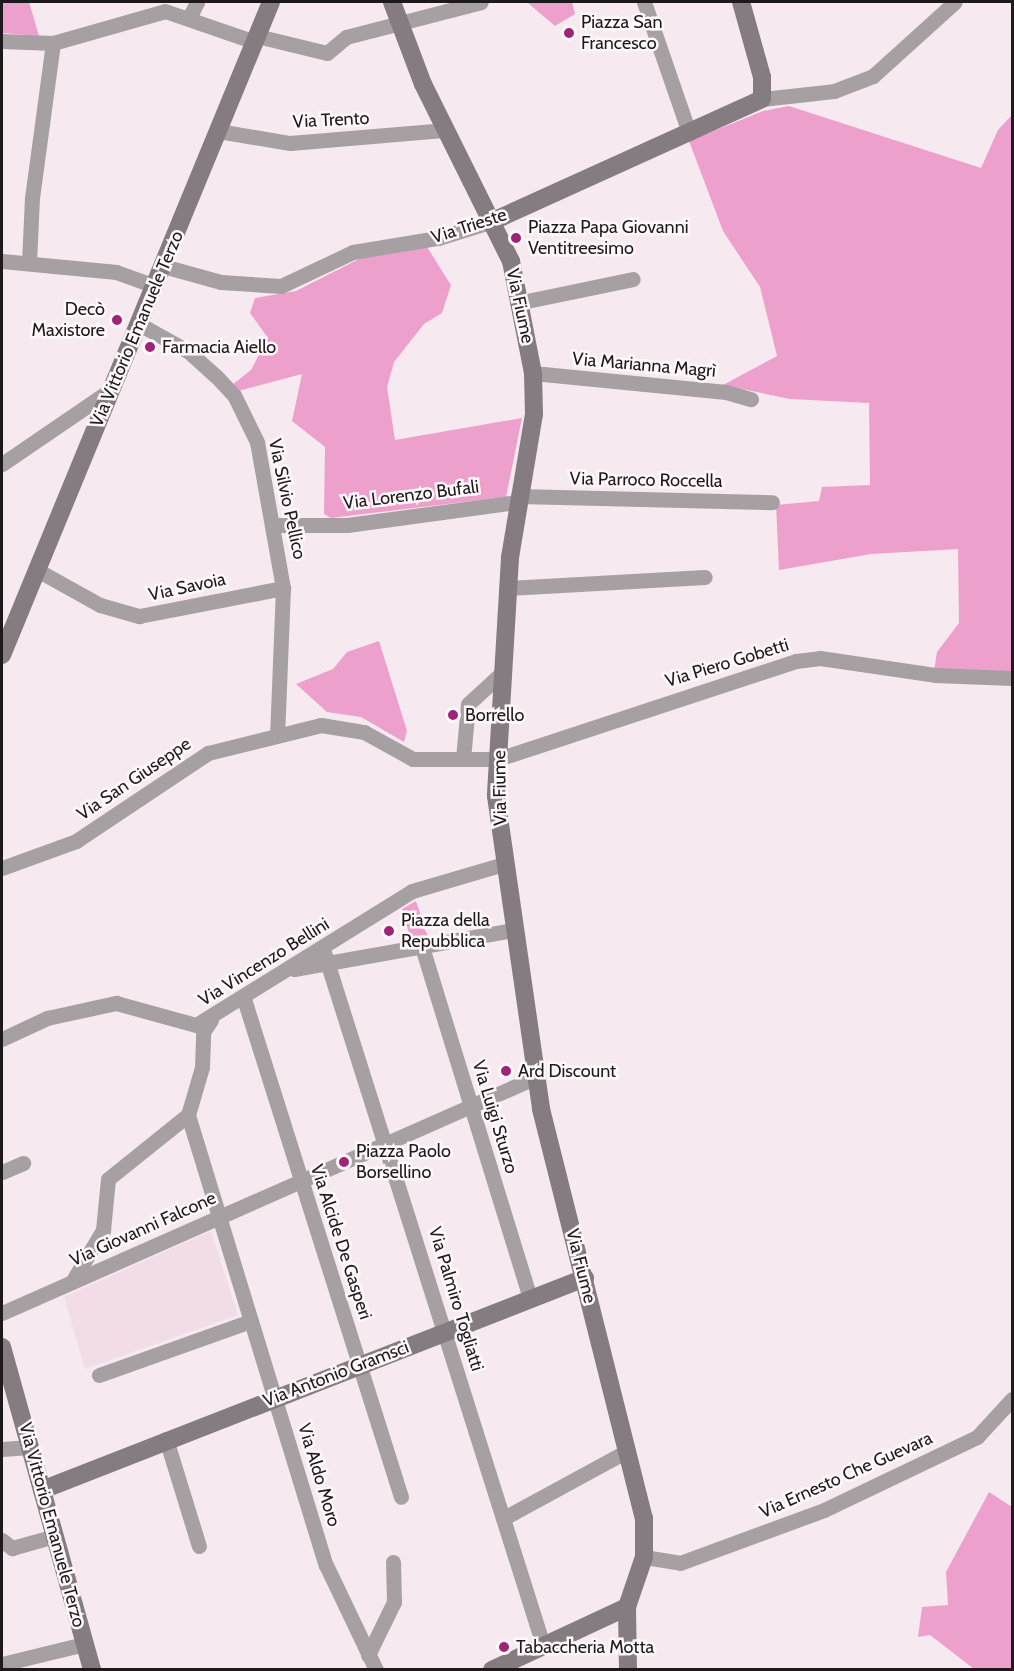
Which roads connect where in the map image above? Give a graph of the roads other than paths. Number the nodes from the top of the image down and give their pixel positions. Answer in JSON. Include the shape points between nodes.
{"nodes":[{"id":1,"x":197,"y":2,"type":"edge"},
{"id":2,"x":272,"y":2,"type":"edge"},
{"id":3,"x":392,"y":2,"type":"edge"},
{"id":4,"x":481,"y":2,"type":"edge"},
{"id":5,"x":644,"y":2,"type":"edge"},
{"id":6,"x":741,"y":2,"type":"edge"},
{"id":7,"x":955,"y":2,"type":"edge"},
{"id":8,"x":182,"y":11,"type":"edge"},
{"id":9,"x":398,"y":22,"type":"junction"},
{"id":10,"x":256,"y":39,"type":"junction"},
{"id":11,"x":2,"y":40,"type":"edge"},
{"id":12,"x":53,"y":43,"type":"junction"},
{"id":13,"x":762,"y":99,"type":"junction"},
{"id":14,"x":446,"y":130,"type":"junction"},
{"id":15,"x":218,"y":131,"type":"junction"},
{"id":16,"x":689,"y":134,"type":"junction"},
{"id":17,"x":493,"y":221,"type":"junction"},
{"id":18,"x":2,"y":261,"type":"edge"},
{"id":19,"x":29,"y":263,"type":"junction"},
{"id":20,"x":164,"y":266,"type":"junction"},
{"id":21,"x":633,"y":279,"type":"dead end"},
{"id":22,"x":155,"y":286,"type":"junction"},
{"id":23,"x":522,"y":302,"type":"junction"},
{"id":24,"x":139,"y":324,"type":"junction"},
{"id":25,"x":533,"y":373,"type":"junction"},
{"id":26,"x":112,"y":389,"type":"junction"},
{"id":27,"x":751,"y":399,"type":"dead end"},
{"id":28,"x":2,"y":464,"type":"edge"},
{"id":29,"x":518,"y":499,"type":"junction"},
{"id":30,"x":772,"y":502,"type":"dead end"},
{"id":31,"x":274,"y":525,"type":"junction"},
{"id":32,"x":38,"y":570,"type":"junction"},
{"id":33,"x":705,"y":577,"type":"dead end"},
{"id":34,"x":284,"y":588,"type":"junction"},
{"id":35,"x":508,"y":588,"type":"junction"},
{"id":36,"x":2,"y":656,"type":"edge"},
{"id":37,"x":504,"y":670,"type":"junction"},
{"id":38,"x":1012,"y":678,"type":"edge"},
{"id":39,"x":277,"y":735,"type":"junction"},
{"id":40,"x":463,"y":759,"type":"junction"},
{"id":41,"x":498,"y":759,"type":"junction"},
{"id":42,"x":504,"y":864,"type":"junction"},
{"id":43,"x":2,"y":868,"type":"edge"},
{"id":44,"x":513,"y":930,"type":"junction"},
{"id":45,"x":422,"y":947,"type":"junction"},
{"id":46,"x":323,"y":949,"type":"junction"},
{"id":47,"x":329,"y":965,"type":"junction"},
{"id":48,"x":290,"y":969,"type":"junction"},
{"id":49,"x":244,"y":999,"type":"junction"},
{"id":50,"x":211,"y":1020,"type":"junction"},
{"id":51,"x":2,"y":1039,"type":"edge"},
{"id":52,"x":534,"y":1078,"type":"junction"},
{"id":53,"x":471,"y":1106,"type":"junction"},
{"id":54,"x":188,"y":1115,"type":"junction"},
{"id":55,"x":387,"y":1143,"type":"junction"},
{"id":56,"x":23,"y":1163,"type":"dead end"},
{"id":57,"x":2,"y":1172,"type":"edge"},
{"id":58,"x":301,"y":1181,"type":"junction"},
{"id":59,"x":218,"y":1217,"type":"junction"},
{"id":60,"x":585,"y":1278,"type":"junction"},
{"id":61,"x":72,"y":1281,"type":"junction"},
{"id":62,"x":530,"y":1299,"type":"junction"},
{"id":63,"x":2,"y":1313,"type":"edge"},
{"id":64,"x":251,"y":1320,"type":"junction"},
{"id":65,"x":446,"y":1332,"type":"junction"},
{"id":66,"x":2,"y":1347,"type":"edge"},
{"id":67,"x":359,"y":1365,"type":"junction"},
{"id":68,"x":99,"y":1376,"type":"dead end"},
{"id":69,"x":275,"y":1397,"type":"junction"},
{"id":70,"x":1012,"y":1399,"type":"edge"},
{"id":71,"x":166,"y":1439,"type":"junction"},
{"id":72,"x":30,"y":1447,"type":"junction"},
{"id":73,"x":2,"y":1449,"type":"edge"},
{"id":74,"x":627,"y":1451,"type":"junction"},
{"id":75,"x":41,"y":1486,"type":"junction"},
{"id":76,"x":401,"y":1497,"type":"dead end"},
{"id":77,"x":504,"y":1518,"type":"junction"},
{"id":78,"x":55,"y":1536,"type":"junction"},
{"id":79,"x":199,"y":1546,"type":"dead end"},
{"id":80,"x":5,"y":1547,"type":"edge"},
{"id":81,"x":644,"y":1557,"type":"junction"},
{"id":82,"x":393,"y":1562,"type":"dead end"},
{"id":83,"x":627,"y":1607,"type":"junction"},
{"id":84,"x":84,"y":1644,"type":"junction"},
{"id":85,"x":543,"y":1645,"type":"junction"},
{"id":86,"x":368,"y":1655,"type":"junction"},
{"id":87,"x":2,"y":1664,"type":"edge"},
{"id":88,"x":92,"y":1670,"type":"edge"},
{"id":89,"x":376,"y":1670,"type":"edge"},
{"id":90,"x":492,"y":1670,"type":"edge"},
{"id":91,"x":628,"y":1670,"type":"edge"}],
"edges":[{"from":1,"to":8,"type":"street"},
{"from":2,"to":10,"type":"street","name":"Via Vittorio Emanuele Terzo"},
{"from":3,"to":9,"type":"street","name":"Via Fiume"},
{"from":4,"to":9,"type":"street"},
{"from":5,"to":16,"type":"street"},
{"from":6,"to":13,"type":"street","via":[[762,77]]},
{"from":7,"to":13,"type":"street","via":[[873,76],[834,90]]},
{"from":8,"to":10,"type":"street"},
{"from":8,"to":12,"type":"street","via":[[165,11]]},
{"from":9,"to":10,"type":"street","via":[[346,37],[332,51]]},
{"from":9,"to":14,"type":"street","name":"Via Fiume"},
{"from":10,"to":15,"type":"street","name":"Via Vittorio Emanuele Terzo"},
{"from":11,"to":12,"type":"street"},
{"from":12,"to":19,"type":"street","via":[[32,198]]},
{"from":13,"to":16,"type":"street","name":"Via Trieste"},
{"from":14,"to":15,"type":"street","name":"Via Trento","via":[[290,143]]},
{"from":14,"to":17,"type":"street","name":"Via Fiume"},
{"from":15,"to":20,"type":"street","name":"Via Vittorio Emanuele Terzo"},
{"from":16,"to":17,"type":"street","name":"Via Trieste"},
{"from":17,"to":20,"type":"street","name":"Via Trieste","via":[[438,238],[353,252],[281,286],[221,282]]},
{"from":17,"to":23,"type":"street","name":"Via Fiume"},
{"from":18,"to":19,"type":"street"},
{"from":19,"to":22,"type":"street","via":[[116,272]]},
{"from":20,"to":22,"type":"street","name":"Via Vittorio Emanuele Terzo"},
{"from":21,"to":23,"type":"street"},
{"from":22,"to":24,"type":"street","name":"Via Vittorio Emanuele Terzo"},
{"from":23,"to":25,"type":"street","name":"Via Fiume"},
{"from":24,"to":26,"type":"street","name":"Via Vittorio Emanuele Terzo"},
{"from":24,"to":31,"type":"street","name":"Via Silvio Pellico","via":[[189,352],[234,395],[257,442]]},
{"from":25,"to":27,"type":"street","name":"Via Marianna Magrì","via":[[726,392]]},
{"from":25,"to":29,"type":"street","name":"Via Fiume","via":[[534,414]]},
{"from":26,"to":28,"type":"street"},
{"from":26,"to":32,"type":"street","name":"Via Vittorio Emanuele Terzo"},
{"from":29,"to":30,"type":"street","name":"Via Parroco Roccella"},
{"from":29,"to":31,"type":"street","name":"Via Lorenzo Bufali","via":[[347,525]]},
{"from":29,"to":35,"type":"street","name":"Via Fiume"},
{"from":31,"to":34,"type":"street","name":"Via Silvio Pellico"},
{"from":32,"to":34,"type":"street","name":"Via Savoia","via":[[100,604],[140,616]]},
{"from":32,"to":36,"type":"street","name":"Via Vittorio Emanuele Terzo"},
{"from":33,"to":35,"type":"street"},
{"from":34,"to":39,"type":"street","name":"Via Silvio Pellico"},
{"from":35,"to":37,"type":"street","name":"Via Fiume"},
{"from":37,"to":40,"type":"street","via":[[468,704]]},
{"from":37,"to":41,"type":"street","name":"Via Fiume"},
{"from":38,"to":41,"type":"street","name":"Via Piero Gobetti","via":[[935,675],[820,658],[796,661]]},
{"from":39,"to":40,"type":"street","name":"Via San Giuseppe","via":[[333,725],[364,732],[413,759]]},
{"from":39,"to":43,"type":"street","name":"Via San Giuseppe","via":[[208,753],[76,841]]},
{"from":40,"to":41,"type":"street","name":"Via San Giuseppe"},
{"from":41,"to":42,"type":"street","name":"Via Fiume"},
{"from":42,"to":44,"type":"street","name":"Via Fiume"},
{"from":42,"to":46,"type":"street","name":"Via Vincenzo Bellini","via":[[412,891]]},
{"from":44,"to":45,"type":"street"},
{"from":44,"to":52,"type":"street","name":"Via Fiume"},
{"from":45,"to":47,"type":"street"},
{"from":45,"to":53,"type":"street","name":"Via Luigi Sturzo"},
{"from":46,"to":47,"type":"street","name":"Via Palmiro Togliatti"},
{"from":46,"to":48,"type":"street","name":"Via Vincenzo Bellini"},
{"from":47,"to":48,"type":"street"},
{"from":47,"to":55,"type":"street","name":"Via Palmiro Togliatti"},
{"from":48,"to":49,"type":"street","name":"Via Vincenzo Bellini"},
{"from":49,"to":50,"type":"street","name":"Via Vincenzo Bellini"},
{"from":49,"to":58,"type":"street","name":"Via Alcide De Gasperi"},
{"from":50,"to":51,"type":"street","name":"Via Vincenzo Bellini","via":[[184,1024],[116,1003],[47,1017]]},
{"from":50,"to":54,"type":"street","via":[[203,1032],[202,1067]]},
{"from":52,"to":53,"type":"street"},
{"from":52,"to":60,"type":"street","name":"Via Fiume"},
{"from":53,"to":55,"type":"street"},
{"from":53,"to":62,"type":"street","name":"Via Luigi Sturzo"},
{"from":54,"to":59,"type":"street","name":"Via Aldo Moro"},
{"from":54,"to":61,"type":"street","via":[[108,1179],[103,1230]]},
{"from":55,"to":58,"type":"street","name":"Via Giovanni Falcone"},
{"from":55,"to":65,"type":"street","name":"Via Palmiro Togliatti"},
{"from":56,"to":57,"type":"street"},
{"from":58,"to":59,"type":"street","name":"Via Giovanni Falcone"},
{"from":58,"to":67,"type":"street","name":"Via Alcide De Gasperi"},
{"from":59,"to":61,"type":"street","name":"Via Giovanni Falcone"},
{"from":59,"to":64,"type":"street","name":"Via Aldo Moro"},
{"from":60,"to":62,"type":"street","name":"Via Antonio Gramsci"},
{"from":60,"to":74,"type":"street","name":"Via Fiume"},
{"from":61,"to":63,"type":"street","name":"Via Giovanni Falcone"},
{"from":62,"to":65,"type":"street","name":"Via Antonio Gramsci"},
{"from":64,"to":68,"type":"street"},
{"from":64,"to":69,"type":"street","name":"Via Aldo Moro"},
{"from":65,"to":67,"type":"street","name":"Via Antonio Gramsci"},
{"from":65,"to":77,"type":"street","name":"Via Palmiro Togliatti"},
{"from":66,"to":72,"type":"street","name":"Via Vittorio Emanuele Terzo"},
{"from":67,"to":69,"type":"street","name":"Via Antonio Gramsci"},
{"from":67,"to":76,"type":"street","name":"Via Alcide De Gasperi"},
{"from":69,"to":71,"type":"street","name":"Via Antonio Gramsci"},
{"from":69,"to":86,"type":"street","name":"Via Aldo Moro","via":[[326,1565]]},
{"from":70,"to":81,"type":"street","name":"Via Ernesto Che Guevara","via":[[977,1437],[824,1510],[680,1563]]},
{"from":71,"to":75,"type":"street","name":"Via Antonio Gramsci"},
{"from":71,"to":79,"type":"street"},
{"from":72,"to":73,"type":"street"},
{"from":72,"to":75,"type":"street","name":"Via Vittorio Emanuele Terzo"},
{"from":74,"to":77,"type":"street"},
{"from":74,"to":81,"type":"street","name":"Via Fiume","via":[[644,1518]]},
{"from":75,"to":78,"type":"street","name":"Via Vittorio Emanuele Terzo"},
{"from":77,"to":85,"type":"street","name":"Via Palmiro Togliatti"},
{"from":78,"to":80,"type":"street"},
{"from":78,"to":84,"type":"street","name":"Via Vittorio Emanuele Terzo"},
{"from":81,"to":83,"type":"street","name":"Via Fiume"},
{"from":82,"to":86,"type":"street","via":[[394,1602]]},
{"from":83,"to":85,"type":"street"},
{"from":83,"to":91,"type":"street","name":"Via Fiume"},
{"from":84,"to":87,"type":"street"},
{"from":84,"to":88,"type":"street","name":"Via Vittorio Emanuele Terzo"},
{"from":85,"to":90,"type":"street"},
{"from":86,"to":89,"type":"street","name":"Via Aldo Moro"}]}
